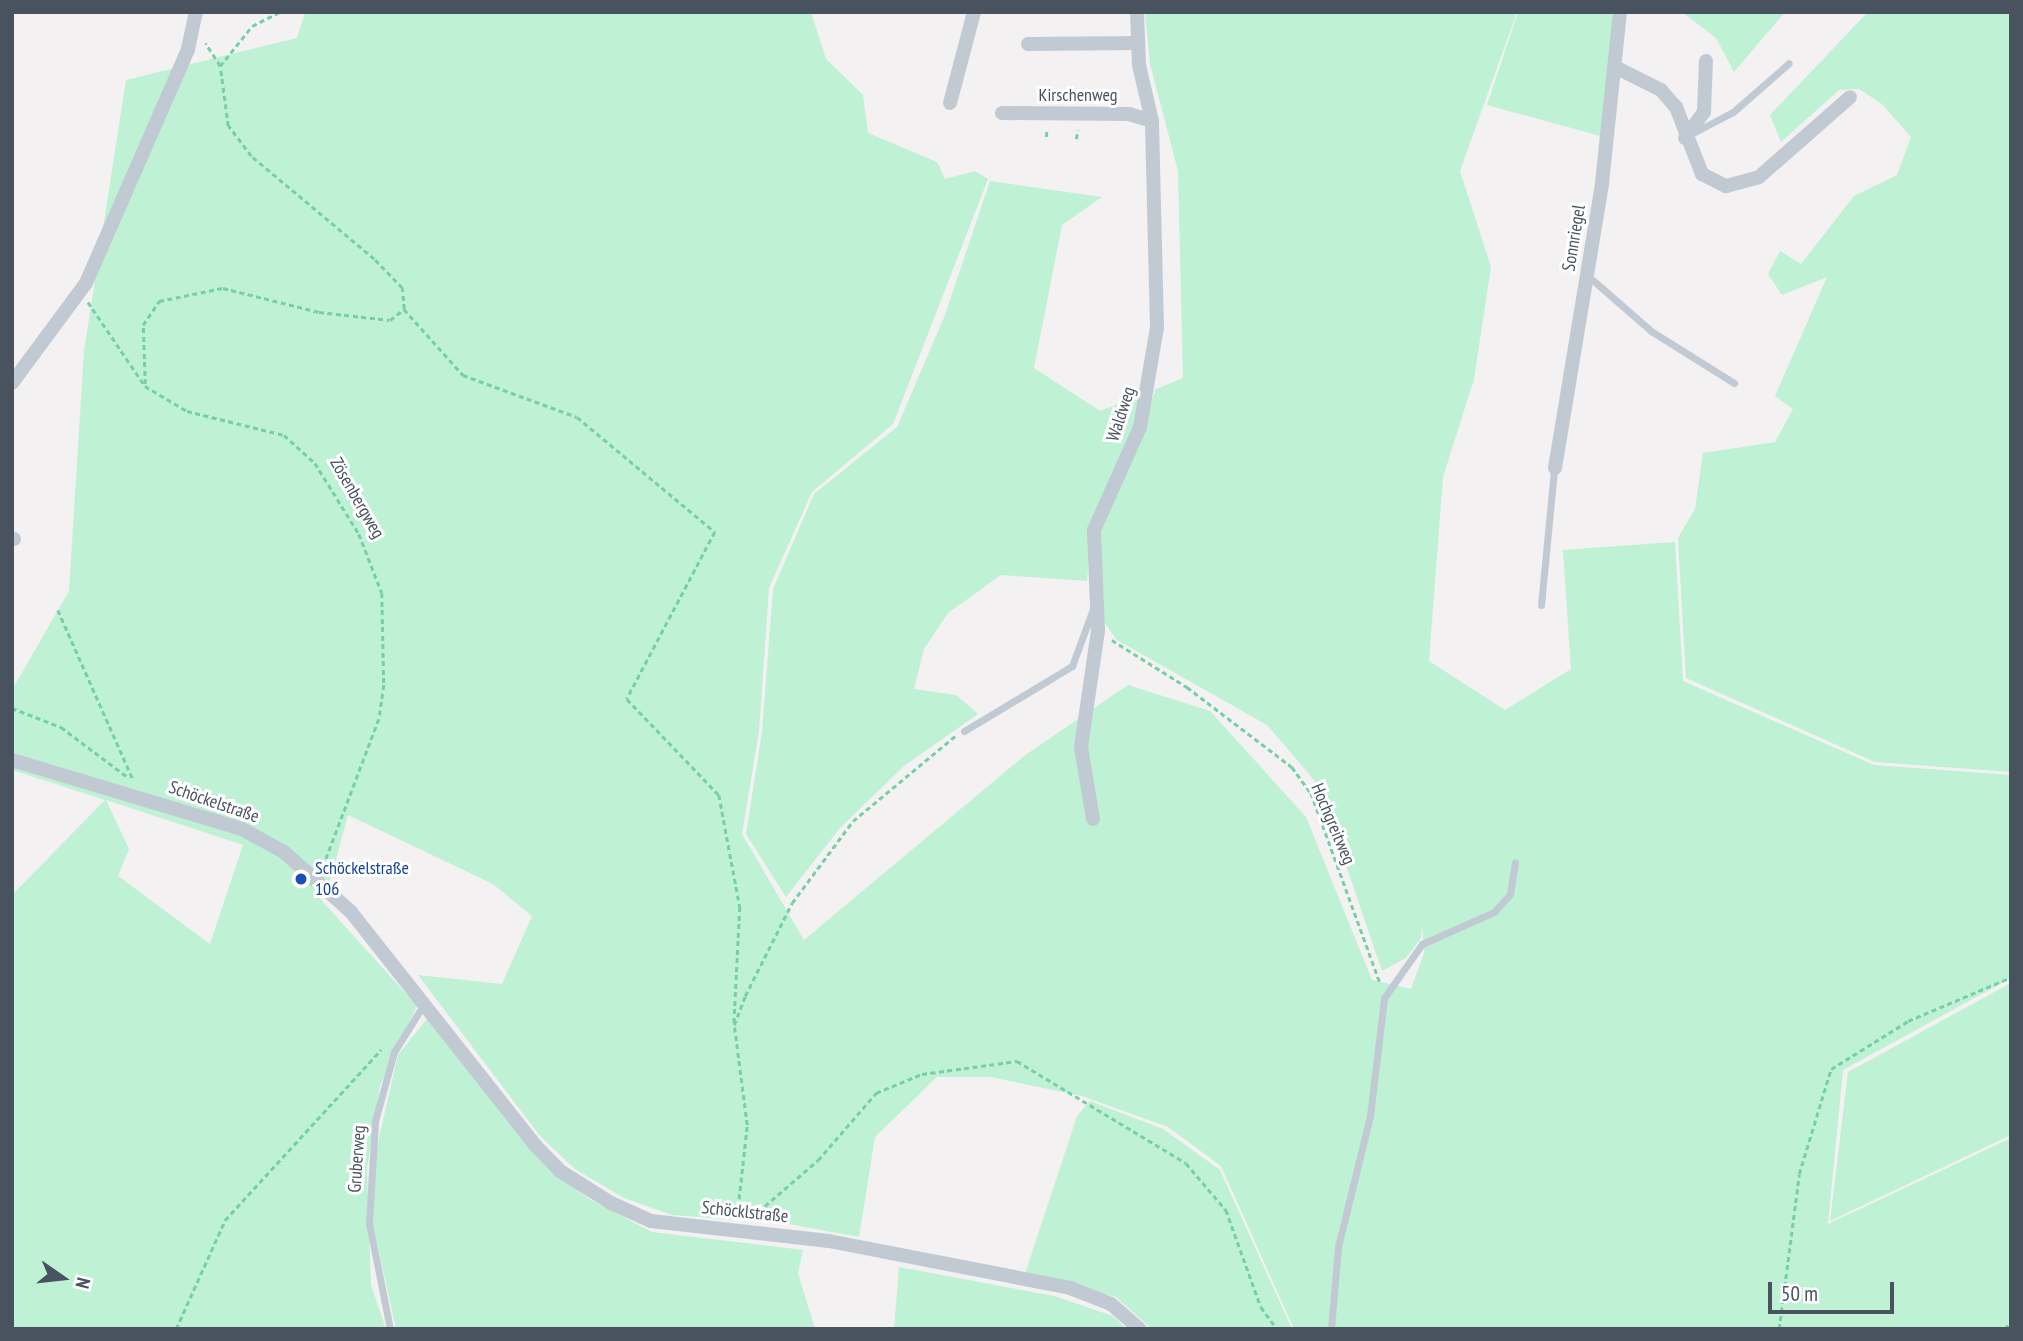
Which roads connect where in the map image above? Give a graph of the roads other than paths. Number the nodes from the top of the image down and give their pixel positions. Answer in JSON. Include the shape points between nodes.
{"nodes":[{"id":1,"x":974,"y":12,"type":"edge"},
{"id":2,"x":1138,"y":12,"type":"edge"},
{"id":3,"x":1620,"y":12,"type":"edge"},
{"id":4,"x":195,"y":19,"type":"edge"},
{"id":5,"x":1138,"y":43,"type":"junction"},
{"id":6,"x":1028,"y":44,"type":"dead end"},
{"id":7,"x":1706,"y":61,"type":"dead end"},
{"id":8,"x":1789,"y":63,"type":"dead end"},
{"id":9,"x":1615,"y":67,"type":"junction"},
{"id":10,"x":1850,"y":97,"type":"dead end"},
{"id":11,"x":950,"y":103,"type":"dead end"},
{"id":12,"x":1002,"y":113,"type":"dead end"},
{"id":13,"x":1152,"y":121,"type":"junction"},
{"id":14,"x":1685,"y":138,"type":"junction"},
{"id":15,"x":1588,"y":276,"type":"junction"},
{"id":16,"x":12,"y":383,"type":"edge"},
{"id":17,"x":1734,"y":383,"type":"dead end"},
{"id":18,"x":1555,"y":468,"type":"joint"},
{"id":19,"x":1541,"y":605,"type":"dead end"},
{"id":20,"x":1095,"y":606,"type":"junction"},
{"id":21,"x":964,"y":731,"type":"road end"},
{"id":22,"x":12,"y":760,"type":"edge"},
{"id":23,"x":1093,"y":819,"type":"dead end"},
{"id":24,"x":1515,"y":862,"type":"dead end"},
{"id":25,"x":426,"y":1000,"type":"junction"},
{"id":26,"x":390,"y":1329,"type":"edge"},
{"id":27,"x":1140,"y":1329,"type":"edge"},
{"id":28,"x":1331,"y":1329,"type":"edge"}],
"edges":[{"from":1,"to":11,"type":"street"},
{"from":2,"to":5,"type":"street","name":"Waldweg"},
{"from":3,"to":9,"type":"street","name":"Sonnriegel"},
{"from":4,"to":16,"type":"street","via":[[80,294]]},
{"from":5,"to":6,"type":"street"},
{"from":5,"to":13,"type":"street","name":"Waldweg"},
{"from":7,"to":14,"type":"street","via":[[1703,112]]},
{"from":8,"to":14,"type":"lane","via":[[1733,112]]},
{"from":9,"to":14,"type":"street","via":[[1661,90],[1676,107]]},
{"from":9,"to":15,"type":"street","name":"Sonnriegel"},
{"from":10,"to":14,"type":"street","via":[[1759,177],[1726,186],[1702,174]]},
{"from":12,"to":13,"type":"street","name":"Kirschenweg","via":[[1129,114]]},
{"from":13,"to":20,"type":"street","name":"Waldweg","via":[[1159,292],[1153,376],[1140,427],[1094,530]]},
{"from":15,"to":17,"type":"lane","via":[[1651,331]]},
{"from":15,"to":18,"type":"street","name":"Sonnriegel"},
{"from":18,"to":19,"type":"lane"},
{"from":20,"to":21,"type":"lane","via":[[1072,666]]},
{"from":20,"to":23,"type":"street","name":"Waldweg","via":[[1098,631],[1082,715]]},
{"from":22,"to":25,"type":"street","name":"Schöckelstraße","via":[[242,829],[284,852]]},
{"from":24,"to":28,"type":"lane","via":[[1510,894],[1494,912],[1422,944],[1384,998],[1370,1116],[1338,1247]]},
{"from":25,"to":26,"type":"lane","name":"Gruberweg","via":[[394,1052],[375,1121],[371,1244]]},
{"from":25,"to":27,"type":"street","name":"Schöcklstraße","via":[[536,1146],[580,1186],[652,1221],[829,1241],[1070,1288],[1111,1304]]}]}
